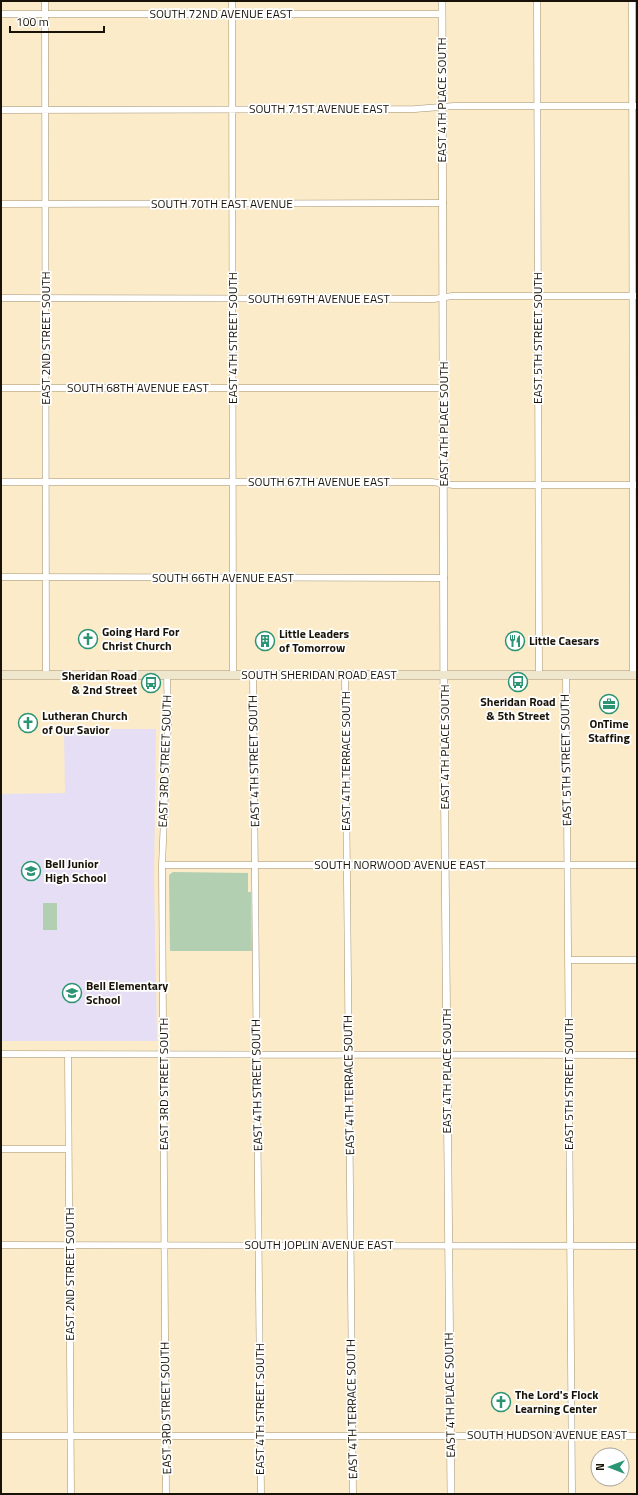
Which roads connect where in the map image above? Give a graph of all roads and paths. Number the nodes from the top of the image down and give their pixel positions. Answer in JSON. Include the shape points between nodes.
{"nodes":[{"id":1,"x":45,"y":1,"type":"edge"},
{"id":2,"x":232,"y":1,"type":"edge"},
{"id":3,"x":442,"y":1,"type":"edge"},
{"id":4,"x":537,"y":1,"type":"edge"},
{"id":5,"x":632,"y":1,"type":"edge"},
{"id":6,"x":1,"y":14,"type":"edge"},
{"id":7,"x":45,"y":14,"type":"junction"},
{"id":8,"x":232,"y":14,"type":"junction"},
{"id":9,"x":442,"y":14,"type":"junction"},
{"id":10,"x":537,"y":106,"type":"junction"},
{"id":11,"x":635,"y":106,"type":"edge"},
{"id":12,"x":443,"y":107,"type":"junction"},
{"id":13,"x":45,"y":109,"type":"junction"},
{"id":14,"x":232,"y":109,"type":"junction"},
{"id":15,"x":1,"y":110,"type":"edge"},
{"id":16,"x":443,"y":203,"type":"junction"},
{"id":17,"x":1,"y":204,"type":"edge"},
{"id":18,"x":46,"y":204,"type":"junction"},
{"id":19,"x":232,"y":204,"type":"junction"},
{"id":20,"x":538,"y":296,"type":"junction"},
{"id":21,"x":635,"y":296,"type":"edge"},
{"id":22,"x":443,"y":297,"type":"junction"},
{"id":23,"x":1,"y":298,"type":"edge"},
{"id":24,"x":46,"y":298,"type":"junction"},
{"id":25,"x":232,"y":299,"type":"junction"},
{"id":26,"x":1,"y":388,"type":"edge"},
{"id":27,"x":46,"y":388,"type":"junction"},
{"id":28,"x":233,"y":388,"type":"junction"},
{"id":29,"x":444,"y":388,"type":"junction"},
{"id":30,"x":1,"y":482,"type":"edge"},
{"id":31,"x":46,"y":482,"type":"junction"},
{"id":32,"x":233,"y":482,"type":"junction"},
{"id":33,"x":444,"y":484,"type":"junction"},
{"id":34,"x":538,"y":485,"type":"junction"},
{"id":35,"x":635,"y":485,"type":"edge"},
{"id":36,"x":1,"y":577,"type":"edge"},
{"id":37,"x":46,"y":577,"type":"junction"},
{"id":38,"x":233,"y":577,"type":"junction"},
{"id":39,"x":444,"y":578,"type":"junction"},
{"id":40,"x":1,"y":675,"type":"edge"},
{"id":41,"x":46,"y":675,"type":"junction"},
{"id":42,"x":167,"y":675,"type":"junction"},
{"id":43,"x":233,"y":675,"type":"junction"},
{"id":44,"x":253,"y":675,"type":"junction"},
{"id":45,"x":345,"y":675,"type":"junction"},
{"id":46,"x":445,"y":675,"type":"junction"},
{"id":47,"x":539,"y":675,"type":"junction"},
{"id":48,"x":566,"y":675,"type":"junction"},
{"id":49,"x":635,"y":675,"type":"edge"},
{"id":50,"x":162,"y":865,"type":"junction"},
{"id":51,"x":255,"y":865,"type":"junction"},
{"id":52,"x":347,"y":865,"type":"junction"},
{"id":53,"x":446,"y":865,"type":"junction"},
{"id":54,"x":567,"y":865,"type":"junction"},
{"id":55,"x":637,"y":865,"type":"edge"},
{"id":56,"x":568,"y":960,"type":"junction"},
{"id":57,"x":637,"y":960,"type":"edge"},
{"id":58,"x":1,"y":1054,"type":"edge"},
{"id":59,"x":68,"y":1054,"type":"junction"},
{"id":60,"x":164,"y":1054,"type":"junction"},
{"id":61,"x":257,"y":1054,"type":"junction"},
{"id":62,"x":349,"y":1055,"type":"junction"},
{"id":63,"x":447,"y":1055,"type":"junction"},
{"id":64,"x":569,"y":1055,"type":"junction"},
{"id":65,"x":637,"y":1055,"type":"edge"},
{"id":66,"x":1,"y":1149,"type":"edge"},
{"id":67,"x":68,"y":1149,"type":"junction"},
{"id":68,"x":1,"y":1244,"type":"edge"},
{"id":69,"x":70,"y":1245,"type":"junction"},
{"id":70,"x":164,"y":1245,"type":"junction"},
{"id":71,"x":259,"y":1245,"type":"junction"},
{"id":72,"x":350,"y":1245,"type":"junction"},
{"id":73,"x":449,"y":1245,"type":"junction"},
{"id":74,"x":571,"y":1245,"type":"junction"},
{"id":75,"x":637,"y":1246,"type":"edge"},
{"id":76,"x":451,"y":1435,"type":"junction"},
{"id":77,"x":1,"y":1436,"type":"edge"},
{"id":78,"x":71,"y":1436,"type":"junction"},
{"id":79,"x":166,"y":1436,"type":"junction"},
{"id":80,"x":260,"y":1436,"type":"junction"},
{"id":81,"x":352,"y":1436,"type":"junction"},
{"id":82,"x":572,"y":1436,"type":"junction"},
{"id":83,"x":637,"y":1436,"type":"edge"},
{"id":84,"x":71,"y":1494,"type":"edge"},
{"id":85,"x":166,"y":1494,"type":"edge"},
{"id":86,"x":261,"y":1494,"type":"edge"},
{"id":87,"x":353,"y":1494,"type":"edge"},
{"id":88,"x":451,"y":1494,"type":"edge"},
{"id":89,"x":572,"y":1494,"type":"edge"}],
"edges":[{"from":1,"to":7,"type":"street","name":"EAST 2ND STREET SOUTH"},
{"from":2,"to":8,"type":"street","name":"EAST 4TH STREET SOUTH"},
{"from":3,"to":9,"type":"street","name":"EAST 4TH PLACE SOUTH"},
{"from":4,"to":10,"type":"street","name":"EAST 5TH STREET SOUTH"},
{"from":5,"to":11,"type":"street"},
{"from":6,"to":7,"type":"street","name":"SOUTH 72ND AVENUE EAST"},
{"from":7,"to":8,"type":"street","name":"SOUTH 72ND AVENUE EAST"},
{"from":7,"to":13,"type":"street","name":"EAST 2ND STREET SOUTH"},
{"from":8,"to":9,"type":"street","name":"SOUTH 72ND AVENUE EAST"},
{"from":8,"to":14,"type":"street","name":"EAST 4TH STREET SOUTH"},
{"from":9,"to":12,"type":"street","name":"EAST 4TH PLACE SOUTH"},
{"from":10,"to":11,"type":"street","name":"SOUTH 71ST AVENUE EAST"},
{"from":10,"to":12,"type":"street","name":"SOUTH 71ST AVENUE EAST"},
{"from":10,"to":20,"type":"street","name":"EAST 5TH STREET SOUTH"},
{"from":11,"to":21,"type":"street"},
{"from":12,"to":14,"type":"street","name":"SOUTH 71ST AVENUE EAST"},
{"from":12,"to":16,"type":"street","name":"EAST 4TH PLACE SOUTH"},
{"from":13,"to":14,"type":"street","name":"SOUTH 71ST AVENUE EAST"},
{"from":13,"to":15,"type":"street","name":"SOUTH 71ST AVENUE EAST"},
{"from":13,"to":18,"type":"street","name":"EAST 2ND STREET SOUTH"},
{"from":14,"to":19,"type":"street","name":"EAST 4TH STREET SOUTH"},
{"from":16,"to":19,"type":"street","name":"SOUTH 70TH EAST AVENUE"},
{"from":16,"to":22,"type":"street","name":"EAST 4TH PLACE SOUTH"},
{"from":17,"to":18,"type":"street","name":"SOUTH 70TH EAST AVENUE"},
{"from":18,"to":19,"type":"street","name":"SOUTH 70TH EAST AVENUE"},
{"from":18,"to":24,"type":"street","name":"EAST 2ND STREET SOUTH"},
{"from":19,"to":25,"type":"street","name":"EAST 4TH STREET SOUTH"},
{"from":20,"to":21,"type":"street","name":"SOUTH 69TH AVENUE EAST"},
{"from":20,"to":22,"type":"street","name":"SOUTH 69TH AVENUE EAST"},
{"from":20,"to":34,"type":"street","name":"EAST 5TH STREET SOUTH"},
{"from":21,"to":35,"type":"street"},
{"from":22,"to":25,"type":"street","name":"SOUTH 69TH AVENUE EAST"},
{"from":22,"to":29,"type":"street","name":"EAST 4TH PLACE SOUTH"},
{"from":23,"to":24,"type":"street","name":"SOUTH 69TH AVENUE EAST"},
{"from":24,"to":25,"type":"street","name":"SOUTH 69TH AVENUE EAST"},
{"from":24,"to":27,"type":"street","name":"EAST 2ND STREET SOUTH"},
{"from":25,"to":28,"type":"street","name":"EAST 4TH STREET SOUTH"},
{"from":26,"to":27,"type":"street","name":"SOUTH 68TH AVENUE EAST"},
{"from":27,"to":28,"type":"street","name":"SOUTH 68TH AVENUE EAST"},
{"from":27,"to":31,"type":"street","name":"EAST 2ND STREET SOUTH"},
{"from":28,"to":29,"type":"street","name":"SOUTH 68TH AVENUE EAST"},
{"from":28,"to":32,"type":"street","name":"EAST 4TH STREET SOUTH"},
{"from":29,"to":33,"type":"street","name":"EAST 4TH PLACE SOUTH"},
{"from":30,"to":31,"type":"street","name":"SOUTH 67TH AVENUE EAST"},
{"from":31,"to":32,"type":"street","name":"SOUTH 67TH AVENUE EAST"},
{"from":31,"to":37,"type":"street","name":"EAST 2ND STREET SOUTH"},
{"from":32,"to":33,"type":"street","name":"SOUTH 67TH AVENUE EAST"},
{"from":32,"to":38,"type":"street","name":"EAST 4TH STREET SOUTH"},
{"from":33,"to":34,"type":"street","name":"SOUTH 67TH AVENUE EAST"},
{"from":33,"to":39,"type":"street","name":"EAST 4TH PLACE SOUTH"},
{"from":34,"to":35,"type":"street","name":"SOUTH 67TH AVENUE EAST"},
{"from":34,"to":47,"type":"street","name":"EAST 5TH STREET SOUTH"},
{"from":35,"to":49,"type":"street"},
{"from":36,"to":37,"type":"street","name":"SOUTH 66TH AVENUE EAST"},
{"from":37,"to":38,"type":"street","name":"SOUTH 66TH AVENUE EAST"},
{"from":37,"to":41,"type":"street","name":"EAST 2ND STREET SOUTH"},
{"from":38,"to":39,"type":"street","name":"SOUTH 66TH AVENUE EAST"},
{"from":38,"to":43,"type":"street","name":"EAST 4TH STREET SOUTH"},
{"from":39,"to":46,"type":"street","name":"EAST 4TH PLACE SOUTH"},
{"from":40,"to":41,"type":"main road","name":"SOUTH SHERIDAN ROAD EAST"},
{"from":41,"to":42,"type":"main road","name":"SOUTH SHERIDAN ROAD EAST"},
{"from":42,"to":43,"type":"main road","name":"SOUTH SHERIDAN ROAD EAST"},
{"from":42,"to":50,"type":"street","name":"EAST 3RD STREET SOUTH","via":[[168,724]]},
{"from":43,"to":44,"type":"main road","name":"SOUTH SHERIDAN ROAD EAST"},
{"from":44,"to":45,"type":"main road","name":"SOUTH SHERIDAN ROAD EAST"},
{"from":44,"to":51,"type":"street","name":"EAST 4TH STREET SOUTH"},
{"from":45,"to":46,"type":"main road","name":"SOUTH SHERIDAN ROAD EAST"},
{"from":45,"to":52,"type":"street","name":"EAST 4TH TERRACE SOUTH"},
{"from":46,"to":47,"type":"main road","name":"SOUTH SHERIDAN ROAD EAST"},
{"from":46,"to":53,"type":"street","name":"EAST 4TH PLACE SOUTH"},
{"from":47,"to":48,"type":"main road","name":"SOUTH SHERIDAN ROAD EAST"},
{"from":48,"to":49,"type":"main road","name":"SOUTH SHERIDAN ROAD EAST"},
{"from":48,"to":54,"type":"street","name":"EAST 5TH STREET SOUTH"},
{"from":50,"to":51,"type":"street","name":"SOUTH NORWOOD AVENUE EAST"},
{"from":50,"to":60,"type":"street","name":"EAST 3RD STREET SOUTH"},
{"from":51,"to":52,"type":"street","name":"SOUTH NORWOOD AVENUE EAST"},
{"from":51,"to":61,"type":"street","name":"EAST 4TH STREET SOUTH"},
{"from":52,"to":53,"type":"street","name":"SOUTH NORWOOD AVENUE EAST"},
{"from":52,"to":62,"type":"street","name":"EAST 4TH TERRACE SOUTH"},
{"from":53,"to":54,"type":"street","name":"SOUTH NORWOOD AVENUE EAST"},
{"from":53,"to":63,"type":"street","name":"EAST 4TH PLACE SOUTH"},
{"from":54,"to":55,"type":"street","name":"SOUTH NORWOOD AVENUE EAST"},
{"from":54,"to":56,"type":"street","name":"EAST 5TH STREET SOUTH"},
{"from":56,"to":57,"type":"street"},
{"from":56,"to":64,"type":"street","name":"EAST 5TH STREET SOUTH"},
{"from":58,"to":59,"type":"street"},
{"from":59,"to":60,"type":"street"},
{"from":59,"to":67,"type":"street","name":"EAST 2ND STREET SOUTH"},
{"from":60,"to":61,"type":"street"},
{"from":60,"to":70,"type":"street","name":"EAST 3RD STREET SOUTH"},
{"from":61,"to":62,"type":"street"},
{"from":61,"to":71,"type":"street","name":"EAST 4TH STREET SOUTH"},
{"from":62,"to":63,"type":"street"},
{"from":62,"to":72,"type":"street","name":"EAST 4TH TERRACE SOUTH"},
{"from":63,"to":64,"type":"street"},
{"from":63,"to":73,"type":"street","name":"EAST 4TH PLACE SOUTH"},
{"from":64,"to":65,"type":"street"},
{"from":64,"to":74,"type":"street","name":"EAST 5TH STREET SOUTH"},
{"from":66,"to":67,"type":"street"},
{"from":67,"to":69,"type":"street","name":"EAST 2ND STREET SOUTH"},
{"from":68,"to":69,"type":"street","name":"SOUTH JOPLIN AVENUE EAST"},
{"from":69,"to":70,"type":"street","name":"SOUTH JOPLIN AVENUE EAST"},
{"from":69,"to":78,"type":"street","name":"EAST 2ND STREET SOUTH"},
{"from":70,"to":71,"type":"street","name":"SOUTH JOPLIN AVENUE EAST"},
{"from":70,"to":79,"type":"street","name":"EAST 3RD STREET SOUTH"},
{"from":71,"to":72,"type":"street","name":"SOUTH JOPLIN AVENUE EAST"},
{"from":71,"to":80,"type":"street","name":"EAST 4TH STREET SOUTH"},
{"from":72,"to":73,"type":"street","name":"SOUTH JOPLIN AVENUE EAST"},
{"from":72,"to":81,"type":"street","name":"EAST 4TH TERRACE SOUTH"},
{"from":73,"to":74,"type":"street","name":"SOUTH JOPLIN AVENUE EAST"},
{"from":73,"to":76,"type":"street","name":"EAST 4TH PLACE SOUTH"},
{"from":74,"to":75,"type":"street","name":"SOUTH JOPLIN AVENUE EAST"},
{"from":74,"to":82,"type":"street","name":"EAST 5TH STREET SOUTH"},
{"from":76,"to":81,"type":"street","name":"SOUTH HUDSON AVENUE EAST"},
{"from":76,"to":82,"type":"street","name":"SOUTH HUDSON AVENUE EAST"},
{"from":76,"to":88,"type":"street","name":"EAST 4TH PLACE SOUTH"},
{"from":77,"to":78,"type":"street","name":"SOUTH HUDSON AVENUE EAST"},
{"from":78,"to":79,"type":"street","name":"SOUTH HUDSON AVENUE EAST"},
{"from":78,"to":84,"type":"street","name":"EAST 2ND STREET SOUTH"},
{"from":79,"to":80,"type":"street","name":"SOUTH HUDSON AVENUE EAST"},
{"from":79,"to":85,"type":"street","name":"EAST 3RD STREET SOUTH"},
{"from":80,"to":81,"type":"street","name":"SOUTH HUDSON AVENUE EAST"},
{"from":80,"to":86,"type":"street","name":"EAST 4TH STREET SOUTH"},
{"from":81,"to":87,"type":"street","name":"EAST 4TH TERRACE SOUTH"},
{"from":82,"to":83,"type":"street","name":"SOUTH HUDSON AVENUE EAST"},
{"from":82,"to":89,"type":"street","name":"EAST 5TH STREET SOUTH"}]}
